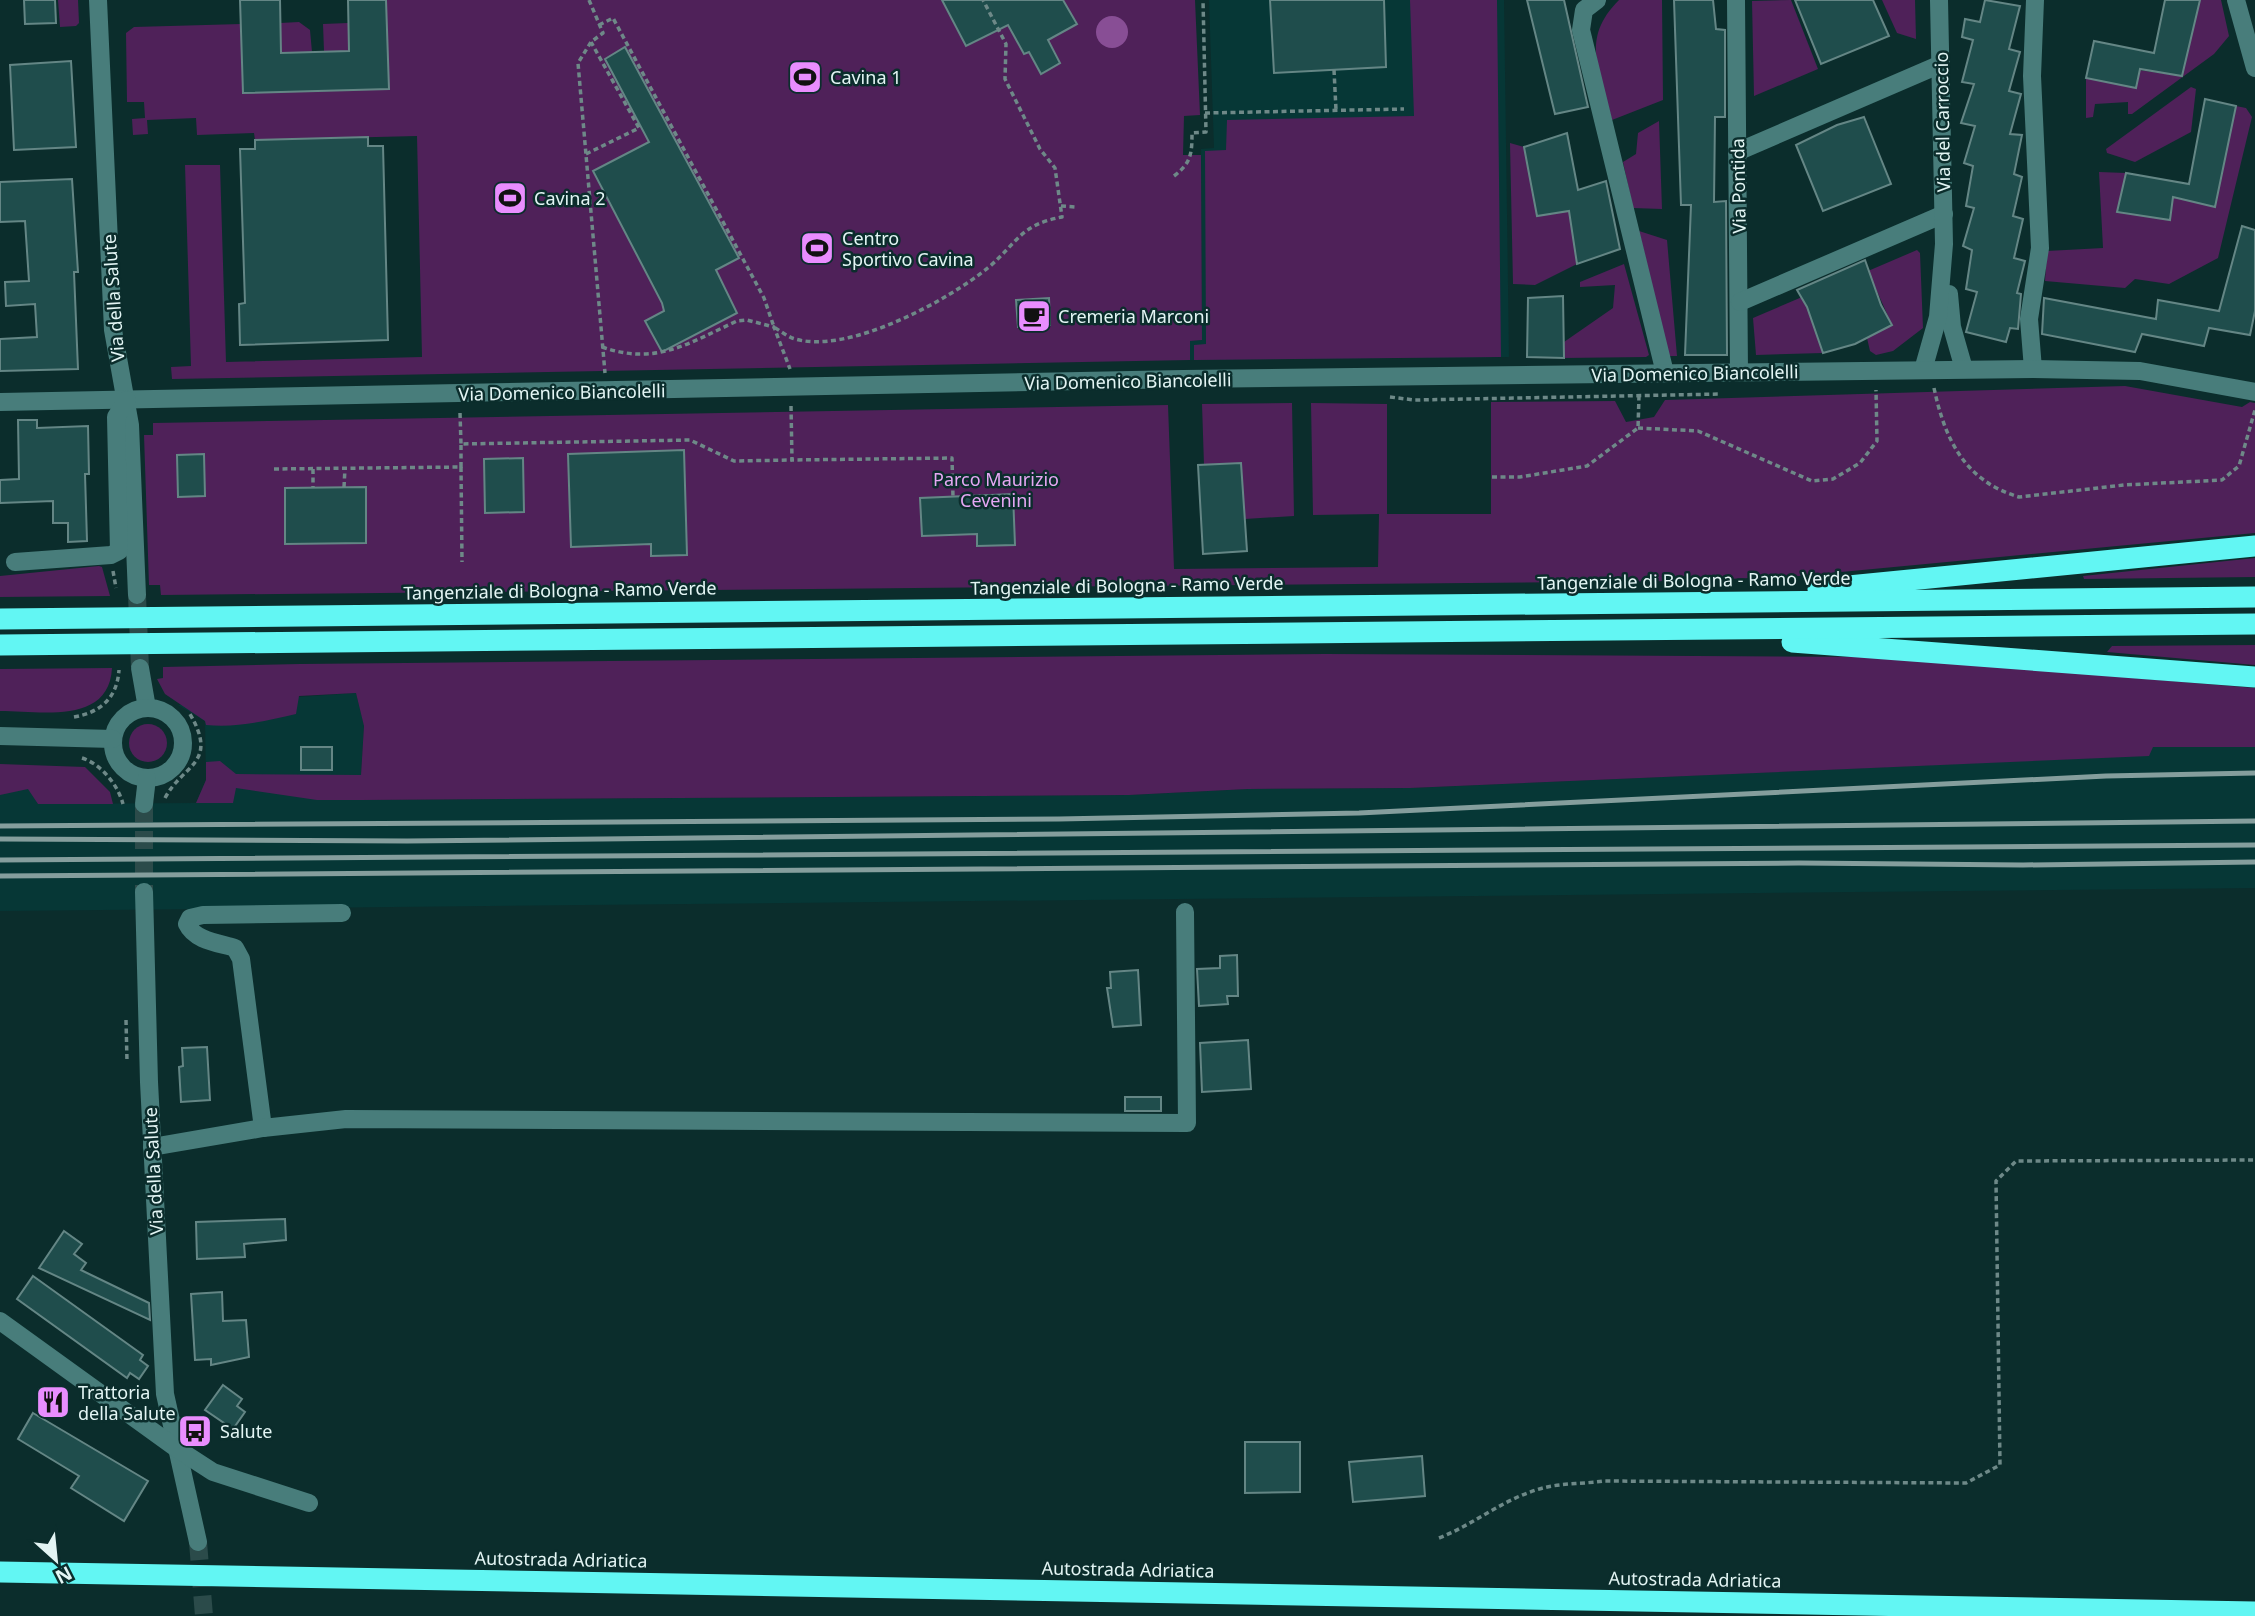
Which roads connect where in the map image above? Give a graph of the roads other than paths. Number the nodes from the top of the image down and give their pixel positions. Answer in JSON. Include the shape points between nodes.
{"nodes":[{"id":1,"x":98,"y":0,"type":"edge"},
{"id":2,"x":1597,"y":0,"type":"edge"},
{"id":3,"x":1736,"y":0,"type":"edge"},
{"id":4,"x":1939,"y":0,"type":"edge"},
{"id":5,"x":2035,"y":0,"type":"edge"},
{"id":6,"x":2236,"y":0,"type":"edge"},
{"id":7,"x":1941,"y":64,"type":"junction"},
{"id":8,"x":2255,"y":68,"type":"edge"},
{"id":9,"x":1737,"y":152,"type":"junction"},
{"id":10,"x":1944,"y":214,"type":"junction"},
{"id":11,"x":1944,"y":243,"type":"junction"},
{"id":12,"x":1740,"y":302,"type":"junction"},
{"id":13,"x":1964,"y":369,"type":"junction"},
{"id":14,"x":2033,"y":369,"type":"junction"},
{"id":15,"x":1928,"y":370,"type":"junction"},
{"id":16,"x":1739,"y":372,"type":"junction"},
{"id":17,"x":1665,"y":373,"type":"junction"},
{"id":18,"x":2255,"y":392,"type":"edge"},
{"id":19,"x":127,"y":400,"type":"junction"},
{"id":20,"x":0,"y":402,"type":"edge"},
{"id":21,"x":2255,"y":546,"type":"edge"},
{"id":22,"x":15,"y":562,"type":"dead end"},
{"id":23,"x":137,"y":596,"type":"tunnel mouth"},
{"id":24,"x":2255,"y":597,"type":"edge"},
{"id":25,"x":1640,"y":603,"type":"junction"},
{"id":26,"x":0,"y":619,"type":"edge"},
{"id":27,"x":2255,"y":624,"type":"edge"},
{"id":28,"x":1601,"y":631,"type":"junction"},
{"id":29,"x":0,"y":645,"type":"edge"},
{"id":30,"x":140,"y":667,"type":"tunnel mouth"},
{"id":31,"x":2255,"y":677,"type":"edge"},
{"id":32,"x":147,"y":708,"type":"junction"},
{"id":33,"x":0,"y":736,"type":"edge"},
{"id":34,"x":113,"y":739,"type":"junction"},
{"id":35,"x":147,"y":778,"type":"junction"},
{"id":36,"x":144,"y":804,"type":"tunnel mouth"},
{"id":37,"x":144,"y":892,"type":"tunnel mouth"},
{"id":38,"x":1185,"y":912,"type":"dead end"},
{"id":39,"x":342,"y":913,"type":"dead end"},
{"id":40,"x":263,"y":1128,"type":"junction"},
{"id":41,"x":152,"y":1147,"type":"junction"},
{"id":42,"x":0,"y":1321,"type":"edge"},
{"id":43,"x":176,"y":1448,"type":"junction"},
{"id":44,"x":309,"y":1503,"type":"dead end"},
{"id":45,"x":198,"y":1542,"type":"tunnel mouth"},
{"id":46,"x":0,"y":1572,"type":"edge"},
{"id":47,"x":2255,"y":1612,"type":"edge"}],
"edges":[{"from":1,"to":19,"type":"street","name":"Via della Salute","via":[[113,331]]},
{"from":2,"to":17,"type":"street","via":[[1584,10],[1581,30]]},
{"from":3,"to":9,"type":"street","name":"Via Pontida"},
{"from":4,"to":7,"type":"street","name":"Via del Carroccio"},
{"from":5,"to":14,"type":"street","via":[[2032,76],[2040,248],[2029,319]]},
{"from":6,"to":8,"type":"street"},
{"from":7,"to":9,"type":"street"},
{"from":7,"to":10,"type":"street","name":"Via del Carroccio"},
{"from":9,"to":12,"type":"street","name":"Via Pontida"},
{"from":10,"to":11,"type":"street","name":"Via del Carroccio"},
{"from":10,"to":12,"type":"street"},
{"from":11,"to":13,"type":"street","name":"Via del Carroccio","via":[[1952,327]]},
{"from":11,"to":15,"type":"street","name":"Via del Carroccio"},
{"from":12,"to":16,"type":"street","name":"Via Pontida"},
{"from":13,"to":14,"type":"street","name":"Via Domenico Biancolelli"},
{"from":13,"to":15,"type":"street","name":"Via Domenico Biancolelli"},
{"from":14,"to":18,"type":"street","name":"Via Domenico Biancolelli","via":[[2140,371]]},
{"from":15,"to":16,"type":"street","name":"Via Domenico Biancolelli"},
{"from":16,"to":17,"type":"street","name":"Via Domenico Biancolelli"},
{"from":17,"to":19,"type":"street","name":"Via Domenico Biancolelli"},
{"from":19,"to":20,"type":"street","name":"Via Domenico Biancolelli"},
{"from":19,"to":22,"type":"street","via":[[116,417],[117,554]]},
{"from":19,"to":23,"type":"street","name":"Via della Salute"},
{"from":21,"to":25,"type":"highway"},
{"from":24,"to":25,"type":"highway","name":"Tangenziale di Bologna - Ramo Verde"},
{"from":25,"to":26,"type":"highway","name":"Tangenziale di Bologna - Ramo Verde"},
{"from":27,"to":28,"type":"highway"},
{"from":28,"to":29,"type":"highway"},
{"from":28,"to":31,"type":"highway"},
{"from":30,"to":32,"type":"street"},
{"from":32,"to":34,"type":"street","via":[[128,714]]},
{"from":32,"to":35,"type":"street","via":[[168,714],[183,743],[168,772]]},
{"from":33,"to":34,"type":"street"},
{"from":34,"to":35,"type":"street","via":[[118,761],[136,776]]},
{"from":35,"to":36,"type":"street"},
{"from":37,"to":41,"type":"street","name":"Via della Salute"},
{"from":38,"to":40,"type":"street","via":[[1188,1124],[346,1119]]},
{"from":39,"to":40,"type":"street","via":[[203,915],[190,918],[187,924],[201,938],[235,948],[241,959]]},
{"from":40,"to":41,"type":"street"},
{"from":41,"to":43,"type":"street","name":"Via della Salute","via":[[163,1370]]},
{"from":42,"to":43,"type":"street"},
{"from":43,"to":44,"type":"street","via":[[214,1472]]},
{"from":43,"to":45,"type":"street","name":"Via della Salute"},
{"from":46,"to":47,"type":"highway","name":"Autostrada Adriatica"}]}
